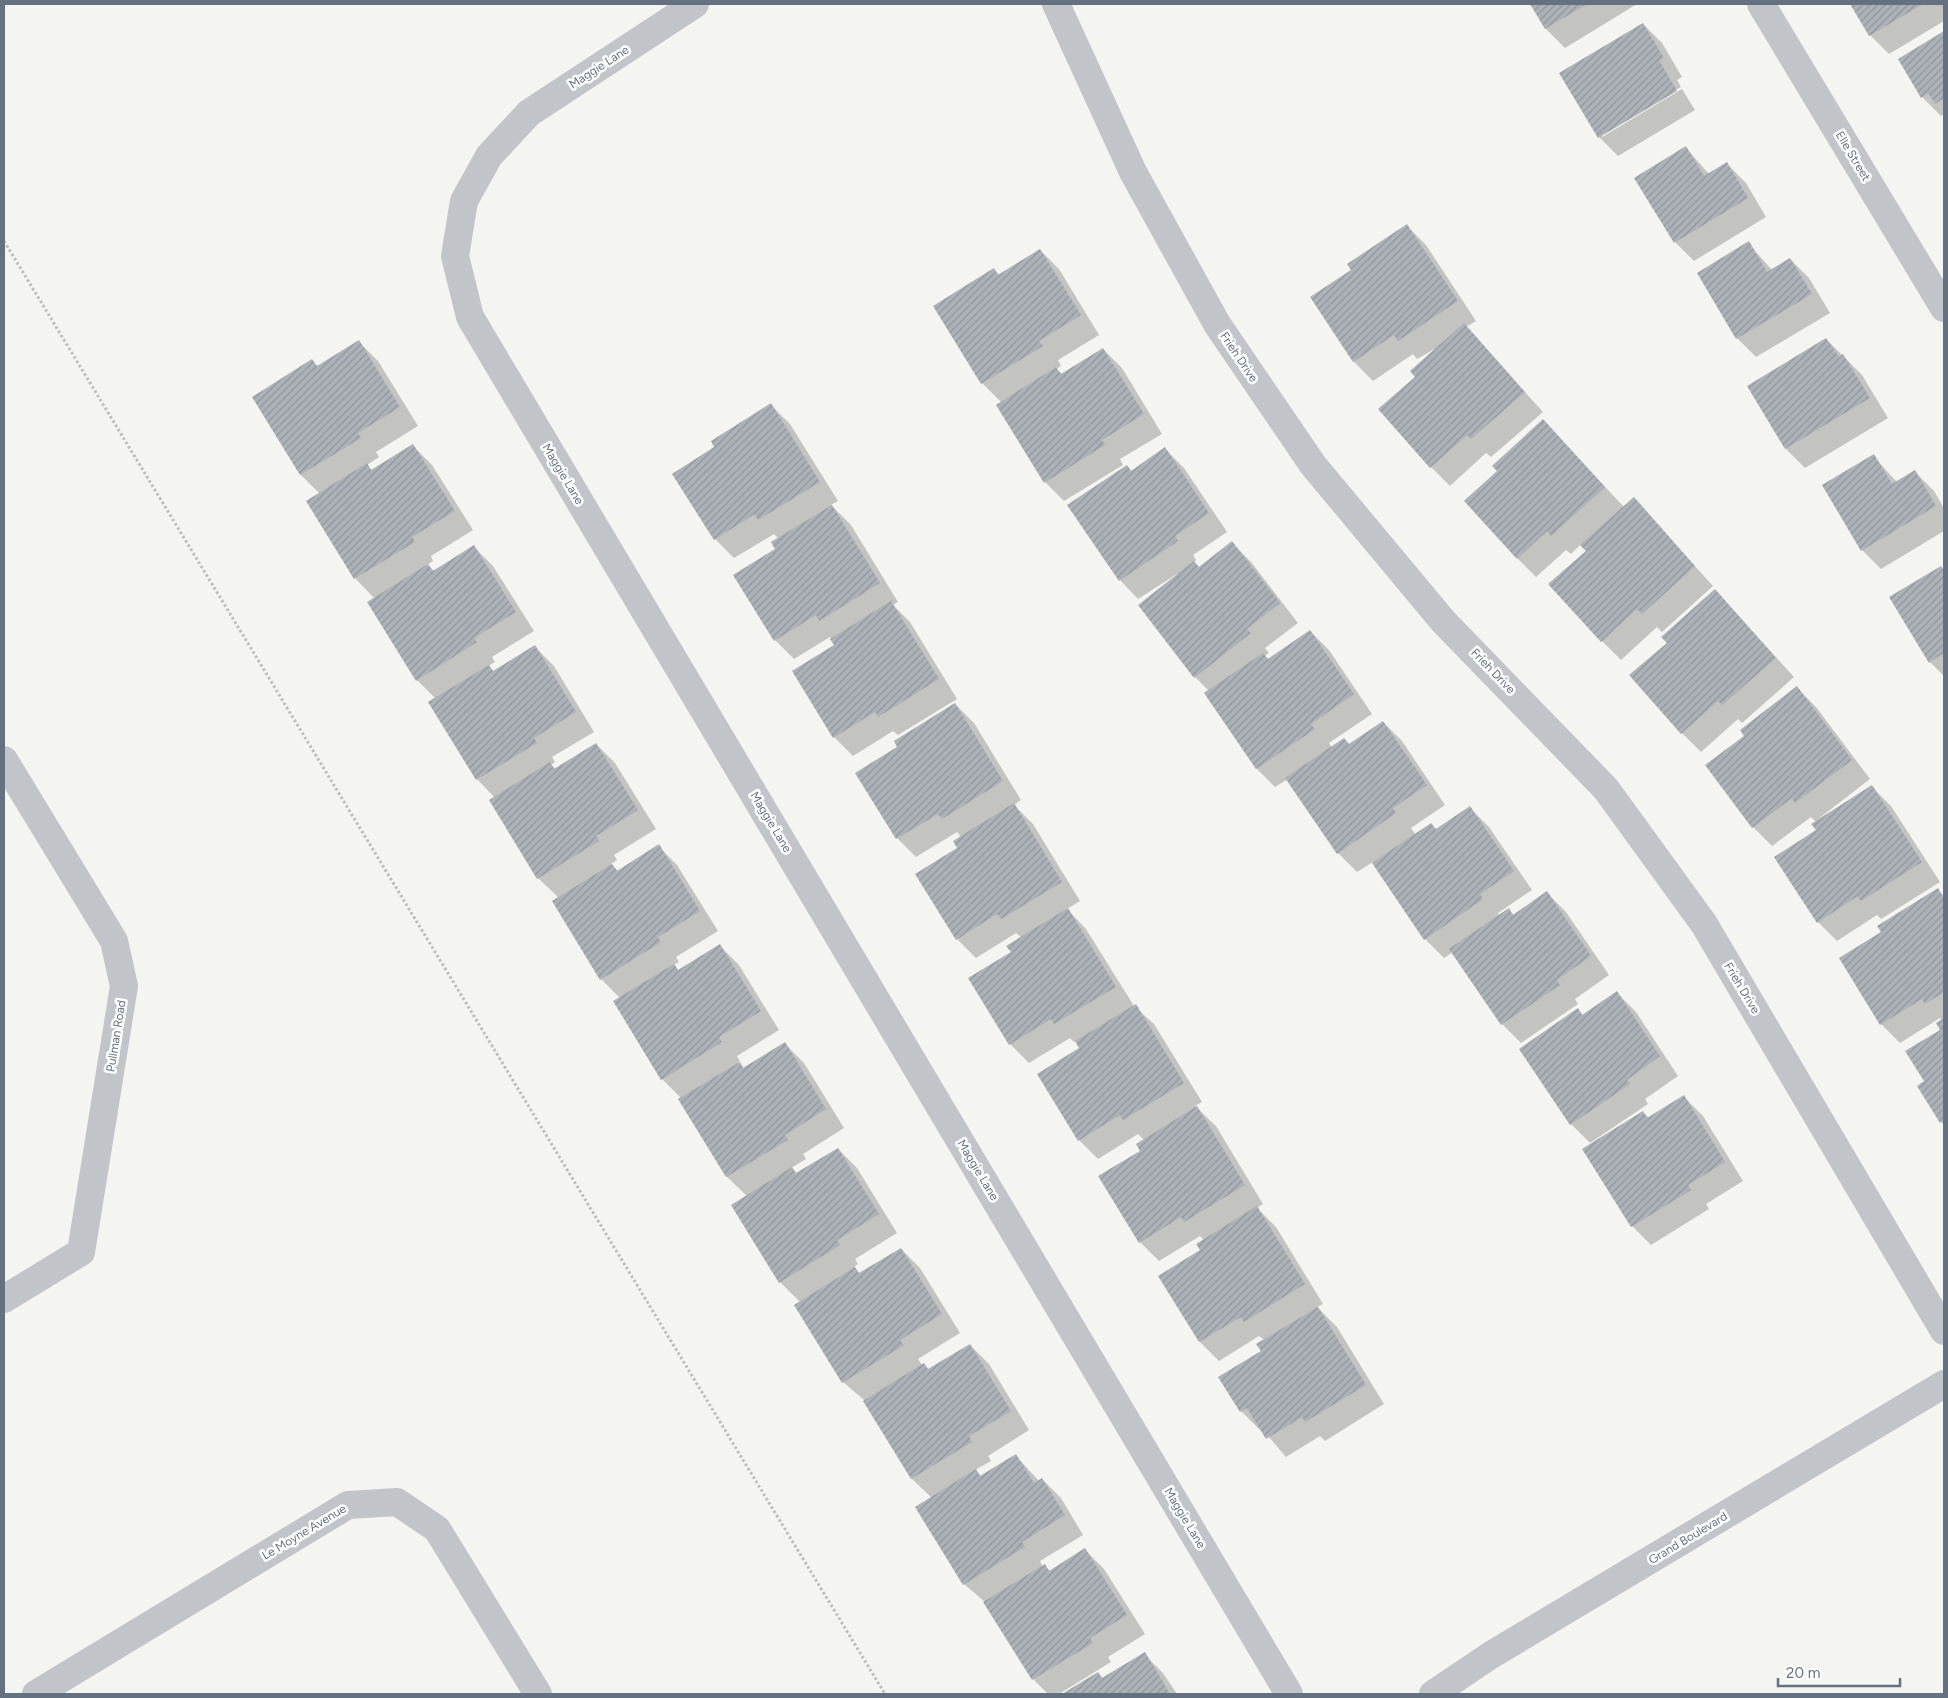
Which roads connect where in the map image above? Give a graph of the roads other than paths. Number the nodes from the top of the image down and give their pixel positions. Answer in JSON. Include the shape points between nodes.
{"nodes":[{"id":1,"x":695,"y":4,"type":"edge"},
{"id":2,"x":1056,"y":4,"type":"edge"},
{"id":3,"x":1761,"y":4,"type":"edge"},
{"id":4,"x":1944,"y":308,"type":"edge"},
{"id":5,"x":4,"y":760,"type":"edge"},
{"id":6,"x":4,"y":1299,"type":"edge"},
{"id":7,"x":1944,"y":1331,"type":"edge"},
{"id":8,"x":1944,"y":1384,"type":"edge"},
{"id":9,"x":36,"y":1694,"type":"edge"},
{"id":10,"x":538,"y":1694,"type":"edge"},
{"id":11,"x":1289,"y":1694,"type":"edge"},
{"id":12,"x":1433,"y":1694,"type":"edge"}],
"edges":[{"from":1,"to":11,"type":"street","name":"Maggie Lane","via":[[529,112],[489,156],[464,201],[455,256],[470,317]]},
{"from":2,"to":7,"type":"street","name":"Frieh Drive","via":[[1133,172],[1222,332],[1313,465],[1443,621],[1606,789],[1698,916]]},
{"from":3,"to":4,"type":"street","name":"Elle Street"},
{"from":5,"to":6,"type":"street","name":"Pullman Road","via":[[114,942],[124,986],[81,1252]]},
{"from":8,"to":12,"type":"street","name":"Grand Boulevard"},
{"from":9,"to":10,"type":"street","name":"Le Moyne Avenue","via":[[348,1505],[397,1502],[437,1529]]}]}
